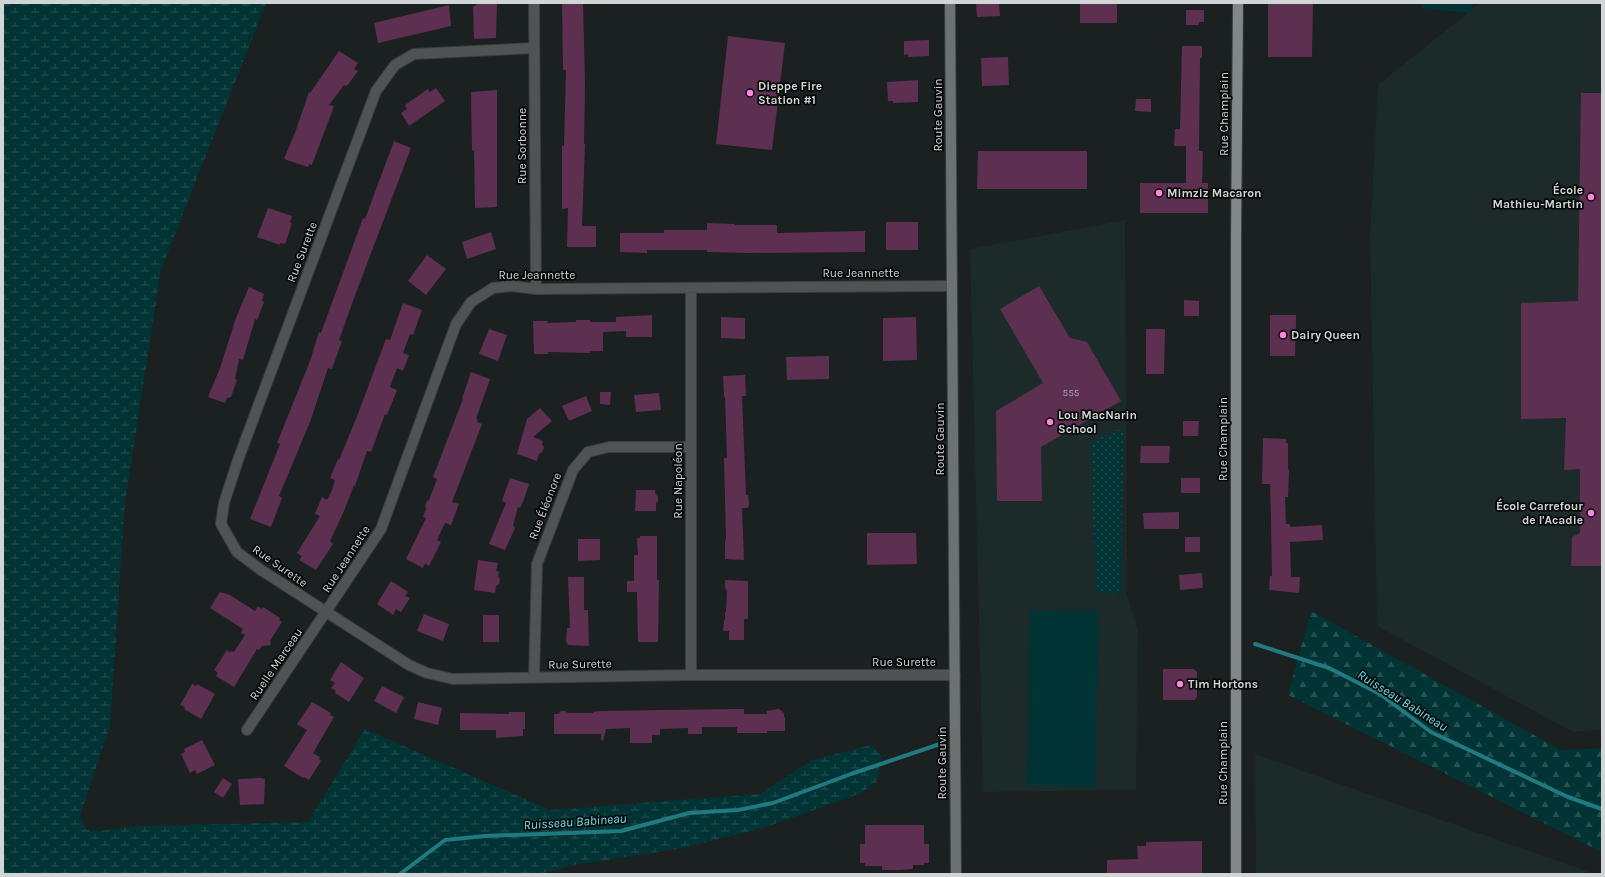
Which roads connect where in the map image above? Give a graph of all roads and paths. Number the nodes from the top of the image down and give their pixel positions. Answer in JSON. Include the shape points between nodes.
{"nodes":[{"id":1,"x":534,"y":3,"type":"edge"},
{"id":2,"x":950,"y":3,"type":"edge"},
{"id":3,"x":1238,"y":3,"type":"edge"},
{"id":4,"x":534,"y":48,"type":"junction"},
{"id":5,"x":952,"y":286,"type":"junction"},
{"id":6,"x":691,"y":288,"type":"junction"},
{"id":7,"x":536,"y":289,"type":"junction"},
{"id":8,"x":691,"y":447,"type":"junction"},
{"id":9,"x":326,"y":613,"type":"junction"},
{"id":10,"x":690,"y":675,"type":"junction"},
{"id":11,"x":955,"y":675,"type":"junction"},
{"id":12,"x":534,"y":678,"type":"junction"},
{"id":13,"x":246,"y":730,"type":"dead end"},
{"id":14,"x":956,"y":874,"type":"edge"},
{"id":15,"x":1236,"y":874,"type":"edge"}],
"edges":[{"from":1,"to":4,"type":"street","name":"Rue Sorbonne"},
{"from":2,"to":5,"type":"street","name":"Route Gauvin"},
{"from":3,"to":15,"type":"main road","name":"Rue Champlain"},
{"from":4,"to":7,"type":"street","name":"Rue Sorbonne"},
{"from":4,"to":9,"type":"street","name":"Rue Surette","via":[[414,54],[395,65],[376,91],[238,460],[224,503],[221,524],[237,552]]},
{"from":5,"to":6,"type":"street","name":"Rue Jeannette"},
{"from":5,"to":11,"type":"street","name":"Route Gauvin"},
{"from":6,"to":7,"type":"street","name":"Rue Jeannette"},
{"from":6,"to":8,"type":"street","name":"Rue Napoléon"},
{"from":7,"to":9,"type":"street","name":"Rue Jeannette","via":[[512,286],[493,288],[471,302],[456,324],[381,529]]},
{"from":8,"to":10,"type":"street","name":"Rue Napoléon"},
{"from":8,"to":12,"type":"street","name":"Rue Éléonore","via":[[609,447],[588,452],[573,470],[537,564]]},
{"from":9,"to":12,"type":"street","name":"Rue Surette","via":[[409,665],[427,673],[453,679]]},
{"from":9,"to":13,"type":"street","name":"Ruelle Marceau"},
{"from":10,"to":11,"type":"street","name":"Rue Surette"},
{"from":10,"to":12,"type":"street","name":"Rue Surette"},
{"from":11,"to":14,"type":"street","name":"Route Gauvin"}]}
